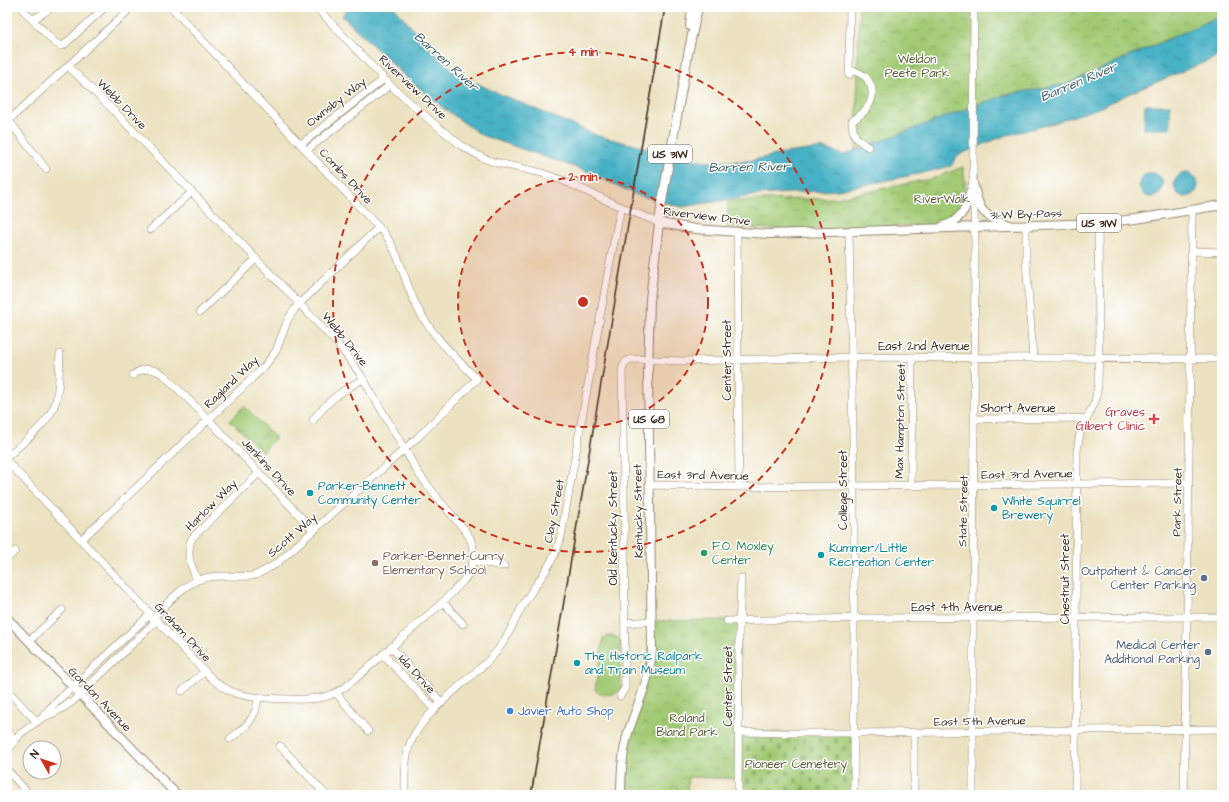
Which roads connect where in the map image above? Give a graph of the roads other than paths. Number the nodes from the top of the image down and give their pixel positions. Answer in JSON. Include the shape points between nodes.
{"nodes":[{"id":1,"x":52,"y":7,"type":"edge"},
{"id":2,"x":105,"y":7,"type":"edge"},
{"id":3,"x":132,"y":7,"type":"edge"},
{"id":4,"x":171,"y":7,"type":"edge"},
{"id":5,"x":316,"y":7,"type":"edge"},
{"id":6,"x":692,"y":7,"type":"edge"},
{"id":7,"x":698,"y":7,"type":"edge"},
{"id":8,"x":850,"y":7,"type":"edge"},
{"id":9,"x":974,"y":7,"type":"edge"},
{"id":10,"x":24,"y":10,"type":"dead end"},
{"id":11,"x":33,"y":20,"type":"junction"},
{"id":12,"x":688,"y":54,"type":"junction"},
{"id":13,"x":68,"y":66,"type":"junction"},
{"id":14,"x":384,"y":79,"type":"junction"},
{"id":15,"x":390,"y":85,"type":"junction"},
{"id":16,"x":8,"y":120,"type":"edge"},
{"id":17,"x":301,"y":144,"type":"junction"},
{"id":18,"x":868,"y":147,"type":"dead end"},
{"id":19,"x":307,"y":150,"type":"junction"},
{"id":20,"x":46,"y":169,"type":"dead end"},
{"id":21,"x":973,"y":181,"type":"junction"},
{"id":22,"x":192,"y":192,"type":"junction"},
{"id":23,"x":1222,"y":205,"type":"edge"},
{"id":24,"x":621,"y":207,"type":"junction"},
{"id":25,"x":1192,"y":210,"type":"junction"},
{"id":26,"x":660,"y":223,"type":"junction"},
{"id":27,"x":1098,"y":223,"type":"junction"},
{"id":28,"x":1014,"y":226,"type":"junction"},
{"id":29,"x":1026,"y":226,"type":"junction"},
{"id":30,"x":379,"y":227,"type":"junction"},
{"id":31,"x":974,"y":228,"type":"junction"},
{"id":32,"x":929,"y":229,"type":"junction"},
{"id":33,"x":150,"y":230,"type":"dead end"},
{"id":34,"x":850,"y":232,"type":"junction"},
{"id":35,"x":737,"y":233,"type":"junction"},
{"id":36,"x":1191,"y":251,"type":"junction"},
{"id":37,"x":1222,"y":252,"type":"edge"},
{"id":38,"x":256,"y":259,"type":"junction"},
{"id":39,"x":299,"y":303,"type":"junction"},
{"id":40,"x":200,"y":312,"type":"dead end"},
{"id":41,"x":60,"y":354,"type":"dead end"},
{"id":42,"x":852,"y":357,"type":"junction"},
{"id":43,"x":912,"y":357,"type":"junction"},
{"id":44,"x":974,"y":357,"type":"junction"},
{"id":45,"x":1033,"y":358,"type":"junction"},
{"id":46,"x":1098,"y":359,"type":"junction"},
{"id":47,"x":1191,"y":359,"type":"junction"},
{"id":48,"x":1222,"y":359,"type":"edge"},
{"id":49,"x":648,"y":360,"type":"junction"},
{"id":50,"x":738,"y":360,"type":"junction"},
{"id":51,"x":627,"y":361,"type":"joint"},
{"id":52,"x":133,"y":375,"type":"dead end"},
{"id":53,"x":363,"y":379,"type":"junction"},
{"id":54,"x":477,"y":379,"type":"joint"},
{"id":55,"x":1087,"y":418,"type":"junction"},
{"id":56,"x":208,"y":419,"type":"junction"},
{"id":57,"x":974,"y":419,"type":"junction"},
{"id":58,"x":313,"y":420,"type":"dead end"},
{"id":59,"x":404,"y":449,"type":"junction"},
{"id":60,"x":7,"y":457,"type":"edge"},
{"id":61,"x":7,"y":461,"type":"edge"},
{"id":62,"x":259,"y":473,"type":"junction"},
{"id":63,"x":1188,"y":483,"type":"junction"},
{"id":64,"x":650,"y":485,"type":"junction"},
{"id":65,"x":1076,"y":485,"type":"junction"},
{"id":66,"x":854,"y":486,"type":"junction"},
{"id":67,"x":911,"y":486,"type":"junction"},
{"id":68,"x":974,"y":486,"type":"junction"},
{"id":69,"x":739,"y":488,"type":"junction"},
{"id":70,"x":314,"y":531,"type":"junction"},
{"id":71,"x":82,"y":540,"type":"junction"},
{"id":72,"x":15,"y":551,"type":"dead end"},
{"id":73,"x":7,"y":559,"type":"edge"},
{"id":74,"x":473,"y":562,"type":"junction"},
{"id":75,"x":504,"y":566,"type":"dead end"},
{"id":76,"x":741,"y":578,"type":"dead end"},
{"id":77,"x":197,"y":580,"type":"junction"},
{"id":78,"x":442,"y":602,"type":"junction"},
{"id":79,"x":62,"y":610,"type":"dead end"},
{"id":80,"x":154,"y":617,"type":"junction"},
{"id":81,"x":1187,"y":617,"type":"junction"},
{"id":82,"x":1218,"y":617,"type":"dead end"},
{"id":83,"x":7,"y":618,"type":"edge"},
{"id":84,"x":854,"y":618,"type":"junction"},
{"id":85,"x":973,"y":618,"type":"junction"},
{"id":86,"x":1076,"y":618,"type":"junction"},
{"id":87,"x":740,"y":620,"type":"junction"},
{"id":88,"x":652,"y":621,"type":"junction"},
{"id":89,"x":727,"y":621,"type":"dead end"},
{"id":90,"x":625,"y":623,"type":"junction"},
{"id":91,"x":463,"y":624,"type":"dead end"},
{"id":92,"x":28,"y":641,"type":"junction"},
{"id":93,"x":391,"y":647,"type":"junction"},
{"id":94,"x":114,"y":648,"type":"junction"},
{"id":95,"x":383,"y":654,"type":"junction"},
{"id":96,"x":121,"y":655,"type":"junction"},
{"id":97,"x":205,"y":672,"type":"junction"},
{"id":98,"x":73,"y":687,"type":"junction"},
{"id":99,"x":7,"y":690,"type":"edge"},
{"id":100,"x":182,"y":691,"type":"dead end"},
{"id":101,"x":336,"y":693,"type":"junction"},
{"id":102,"x":79,"y":695,"type":"junction"},
{"id":103,"x":620,"y":696,"type":"dead end"},
{"id":104,"x":258,"y":697,"type":"junction"},
{"id":105,"x":442,"y":704,"type":"junction"},
{"id":106,"x":435,"y":710,"type":"junction"},
{"id":107,"x":40,"y":720,"type":"junction"},
{"id":108,"x":1222,"y":729,"type":"edge"},
{"id":109,"x":1075,"y":730,"type":"junction"},
{"id":110,"x":1184,"y":730,"type":"junction"},
{"id":111,"x":7,"y":731,"type":"edge"},
{"id":112,"x":368,"y":731,"type":"dead end"},
{"id":113,"x":739,"y":732,"type":"junction"},
{"id":114,"x":973,"y":732,"type":"junction"},
{"id":115,"x":855,"y":733,"type":"junction"},
{"id":116,"x":914,"y":733,"type":"junction"},
{"id":117,"x":230,"y":739,"type":"dead end"},
{"id":118,"x":16,"y":740,"type":"junction"},
{"id":119,"x":280,"y":746,"type":"dead end"},
{"id":120,"x":7,"y":752,"type":"edge"},
{"id":121,"x":7,"y":770,"type":"edge"},
{"id":122,"x":30,"y":795,"type":"edge"},
{"id":123,"x":177,"y":795,"type":"edge"},
{"id":124,"x":326,"y":795,"type":"edge"},
{"id":125,"x":404,"y":795,"type":"edge"},
{"id":126,"x":621,"y":795,"type":"edge"},
{"id":127,"x":738,"y":795,"type":"edge"},
{"id":128,"x":854,"y":795,"type":"edge"},
{"id":129,"x":914,"y":795,"type":"edge"},
{"id":130,"x":973,"y":795,"type":"edge"},
{"id":131,"x":1075,"y":795,"type":"edge"},
{"id":132,"x":1184,"y":795,"type":"edge"}],
"edges":[{"from":1,"to":11,"type":"street"},
{"from":2,"to":11,"type":"street","via":[[61,46]]},
{"from":3,"to":13,"type":"street"},
{"from":4,"to":17,"type":"street","name":"Combs Drive"},
{"from":5,"to":14,"type":"street","name":"Riverview Drive"},
{"from":6,"to":12,"type":"main road","number":"US 31W"},
{"from":7,"to":12,"type":"main road","number":"US 31W"},
{"from":8,"to":18,"type":"street","via":[[849,72],[855,70],[865,76],[872,86],[873,96],[861,116],[852,121],[853,134]]},
{"from":9,"to":21,"type":"street","name":"State Street"},
{"from":10,"to":11,"type":"street"},
{"from":12,"to":26,"type":"main road","number":"US 31W"},
{"from":13,"to":16,"type":"street"},
{"from":13,"to":22,"type":"street","name":"Webb Drive"},
{"from":14,"to":15,"type":"street","name":"Riverview Drive"},
{"from":14,"to":17,"type":"street","name":"Ownsby Way"},
{"from":15,"to":19,"type":"street","name":"Ownsby Way"},
{"from":15,"to":24,"type":"street","name":"Riverview Drive","via":[[472,152],[494,162],[559,179]]},
{"from":16,"to":20,"type":"street"},
{"from":17,"to":19,"type":"street","name":"Combs Drive"},
{"from":19,"to":30,"type":"street","name":"Combs Drive"},
{"from":21,"to":28,"type":"main road","via":[[981,211],[992,219]]},
{"from":21,"to":31,"type":"street","name":"State Street"},
{"from":21,"to":32,"type":"main road","via":[[961,216],[955,222]]},
{"from":22,"to":33,"type":"street"},
{"from":22,"to":38,"type":"street","name":"Webb Drive"},
{"from":23,"to":25,"type":"main road","name":"31-W By-Pass","number":"US 31W"},
{"from":24,"to":26,"type":"street","name":"Riverview Drive"},
{"from":24,"to":105,"type":"street","name":"Clay Street","via":[[557,553],[498,650]]},
{"from":25,"to":27,"type":"main road","name":"31-W By-Pass","number":"US 31W"},
{"from":25,"to":36,"type":"street","name":"Park Street"},
{"from":26,"to":35,"type":"main road","name":"Riverview Drive","number":"US 31W"},
{"from":26,"to":49,"type":"main road","name":"Kentucky Street","number":"US 68","via":[[650,299]]},
{"from":27,"to":29,"type":"main road","name":"31-W By-Pass","number":"US 31W"},
{"from":27,"to":46,"type":"street","name":"Chestnut Street"},
{"from":28,"to":29,"type":"main road","name":"31-W By-Pass","number":"US 31W"},
{"from":28,"to":31,"type":"main road","name":"31-W By-Pass","number":"US 31W"},
{"from":29,"to":45,"type":"street"},
{"from":30,"to":39,"type":"street","name":"Ragland Way"},
{"from":30,"to":54,"type":"street","name":"Combs Drive","via":[[392,245],[418,310],[441,342]]},
{"from":31,"to":32,"type":"main road","name":"Riverview Drive","number":"US 31W"},
{"from":31,"to":44,"type":"street","name":"State Street"},
{"from":32,"to":34,"type":"main road","name":"Riverview Drive","number":"US 31W"},
{"from":34,"to":35,"type":"main road","name":"Riverview Drive","number":"US 31W"},
{"from":34,"to":42,"type":"street","name":"College Street"},
{"from":35,"to":50,"type":"street","name":"Center Street"},
{"from":36,"to":37,"type":"street"},
{"from":36,"to":47,"type":"street","name":"Park Street"},
{"from":38,"to":39,"type":"street","name":"Webb Drive"},
{"from":38,"to":40,"type":"street"},
{"from":39,"to":53,"type":"street","name":"Webb Drive","via":[[337,343]]},
{"from":39,"to":56,"type":"street","name":"Ragland Way","via":[[288,319],[272,357]]},
{"from":41,"to":60,"type":"street","via":[[57,397],[53,409],[41,426]]},
{"from":42,"to":43,"type":"street","name":"East 2nd Avenue"},
{"from":42,"to":50,"type":"street","name":"East 2nd Avenue"},
{"from":42,"to":66,"type":"street","name":"College Street"},
{"from":43,"to":44,"type":"street","name":"East 2nd Avenue"},
{"from":43,"to":67,"type":"street","name":"Max Hampton Street"},
{"from":44,"to":45,"type":"street","name":"East 2nd Avenue"},
{"from":44,"to":57,"type":"street","name":"State Street"},
{"from":45,"to":46,"type":"street","name":"East 2nd Avenue"},
{"from":46,"to":47,"type":"street","name":"East 2nd Avenue"},
{"from":46,"to":55,"type":"street","name":"Chestnut Street","via":[[1096,398]]},
{"from":47,"to":48,"type":"street","name":"East 2nd Avenue"},
{"from":47,"to":63,"type":"street","name":"Park Street"},
{"from":49,"to":50,"type":"street","name":"East 2nd Avenue"},
{"from":49,"to":51,"type":"street","name":"East 2nd Avenue"},
{"from":49,"to":64,"type":"main road","name":"Kentucky Street","number":"US 68"},
{"from":50,"to":69,"type":"street","name":"Center Street"},
{"from":51,"to":90,"type":"street","name":"Old Kentucky Street","via":[[622,368]]},
{"from":52,"to":56,"type":"street","name":"Jenkins Drive","via":[[147,369],[160,372]]},
{"from":53,"to":58,"type":"street","via":[[344,389]]},
{"from":53,"to":59,"type":"street","name":"Webb Drive"},
{"from":54,"to":59,"type":"street","name":"Scott Way"},
{"from":55,"to":57,"type":"street","name":"Short Avenue"},
{"from":55,"to":65,"type":"street","name":"Chestnut Street","via":[[1078,442]]},
{"from":56,"to":62,"type":"street","name":"Jenkins Drive"},
{"from":56,"to":71,"type":"street","name":"Ragland Way"},
{"from":57,"to":68,"type":"street","name":"State Street"},
{"from":59,"to":70,"type":"street","name":"Scott Way"},
{"from":59,"to":74,"type":"street","name":"Webb Drive","via":[[429,488],[467,533],[472,544]]},
{"from":61,"to":71,"type":"street","name":"Graham Drive"},
{"from":62,"to":70,"type":"street","name":"Jenkins Drive"},
{"from":62,"to":77,"type":"street","name":"Harlow Way","via":[[192,538],[188,556]]},
{"from":63,"to":65,"type":"street","name":"East 3rd Avenue"},
{"from":63,"to":81,"type":"street","name":"Park Street"},
{"from":64,"to":69,"type":"street","name":"East 3rd Avenue"},
{"from":64,"to":88,"type":"main road","name":"Kentucky Street","number":"US 68"},
{"from":65,"to":68,"type":"street","name":"East 3rd Avenue"},
{"from":65,"to":86,"type":"street","name":"Chestnut Street"},
{"from":66,"to":67,"type":"street","name":"East 3rd Avenue"},
{"from":66,"to":69,"type":"street","name":"East 3rd Avenue"},
{"from":66,"to":84,"type":"street","name":"College Street"},
{"from":67,"to":68,"type":"street","name":"East 3rd Avenue"},
{"from":68,"to":85,"type":"street","name":"State Street"},
{"from":70,"to":77,"type":"street","name":"Scott Way","via":[[276,564],[258,574]]},
{"from":71,"to":80,"type":"street","name":"Graham Drive"},
{"from":72,"to":73,"type":"street"},
{"from":74,"to":75,"type":"street"},
{"from":74,"to":78,"type":"street","via":[[467,576]]},
{"from":76,"to":87,"type":"street","name":"Center Street"},
{"from":77,"to":80,"type":"street","name":"Scott Way","via":[[184,588]]},
{"from":78,"to":91,"type":"street"},
{"from":78,"to":93,"type":"street"},
{"from":79,"to":92,"type":"street"},
{"from":80,"to":94,"type":"street","name":"Scott Way","via":[[147,617]]},
{"from":80,"to":96,"type":"street","name":"Scott Way","via":[[154,624]]},
{"from":80,"to":97,"type":"street","name":"Graham Drive"},
{"from":81,"to":82,"type":"street","name":"East 4th Avenue"},
{"from":81,"to":86,"type":"street","name":"East 4th Avenue"},
{"from":81,"to":110,"type":"street","name":"Park Street"},
{"from":83,"to":92,"type":"main road","name":"Gordon Avenue"},
{"from":84,"to":85,"type":"street","name":"East 4th Avenue"},
{"from":84,"to":87,"type":"street","name":"East 4th Avenue"},
{"from":84,"to":115,"type":"street","name":"College Street"},
{"from":85,"to":86,"type":"street","name":"East 4th Avenue"},
{"from":85,"to":114,"type":"street","name":"State Street"},
{"from":86,"to":109,"type":"street","name":"Chestnut Street"},
{"from":87,"to":89,"type":"street","name":"East 4th Avenue"},
{"from":87,"to":113,"type":"street","name":"Center Street"},
{"from":88,"to":90,"type":"street"},
{"from":88,"to":126,"type":"main road","name":"Kentucky Street","number":"US 68","via":[[650,666],[622,759]]},
{"from":90,"to":103,"type":"street","name":"Old Kentucky Street","via":[[625,688]]},
{"from":92,"to":98,"type":"main road","name":"Gordon Avenue"},
{"from":93,"to":95,"type":"street"},
{"from":93,"to":105,"type":"street","name":"Ida Drive"},
{"from":94,"to":96,"type":"street"},
{"from":94,"to":98,"type":"street","name":"Scott Way"},
{"from":95,"to":101,"type":"street","name":"Graham Drive"},
{"from":95,"to":106,"type":"street","name":"Ida Drive"},
{"from":96,"to":102,"type":"street","name":"Scott Way"},
{"from":97,"to":100,"type":"street"},
{"from":97,"to":104,"type":"street","name":"Graham Drive","via":[[227,690],[243,696]]},
{"from":98,"to":102,"type":"main road","name":"Gordon Avenue"},
{"from":98,"to":107,"type":"street","name":"Scott Way"},
{"from":99,"to":107,"type":"street"},
{"from":101,"to":104,"type":"street","name":"Graham Drive","via":[[315,698]]},
{"from":101,"to":112,"type":"street"},
{"from":102,"to":107,"type":"street","name":"Scott Way","via":[[60,710]]},
{"from":102,"to":123,"type":"main road","name":"Gordon Avenue"},
{"from":104,"to":117,"type":"street","via":[[253,718]]},
{"from":105,"to":106,"type":"street","name":"Clay Street"},
{"from":106,"to":125,"type":"street","name":"Clay Street","via":[[418,728],[407,752]]},
{"from":107,"to":118,"type":"street","via":[[24,730]]},
{"from":108,"to":110,"type":"street","name":"East 5th Avenue"},
{"from":109,"to":110,"type":"street","name":"East 5th Avenue"},
{"from":109,"to":114,"type":"street","name":"East 5th Avenue"},
{"from":109,"to":131,"type":"street","name":"Chestnut Street"},
{"from":110,"to":132,"type":"street","name":"Park Street"},
{"from":111,"to":118,"type":"street"},
{"from":113,"to":115,"type":"street","name":"East 5th Avenue"},
{"from":113,"to":127,"type":"street","name":"Center Street"},
{"from":114,"to":116,"type":"street","name":"East 5th Avenue"},
{"from":114,"to":130,"type":"street","name":"State Street"},
{"from":115,"to":116,"type":"street","name":"East 5th Avenue"},
{"from":115,"to":128,"type":"street","name":"College Street"},
{"from":116,"to":129,"type":"street"},
{"from":118,"to":120,"type":"street"},
{"from":119,"to":124,"type":"street"},
{"from":121,"to":122,"type":"street"}]}
